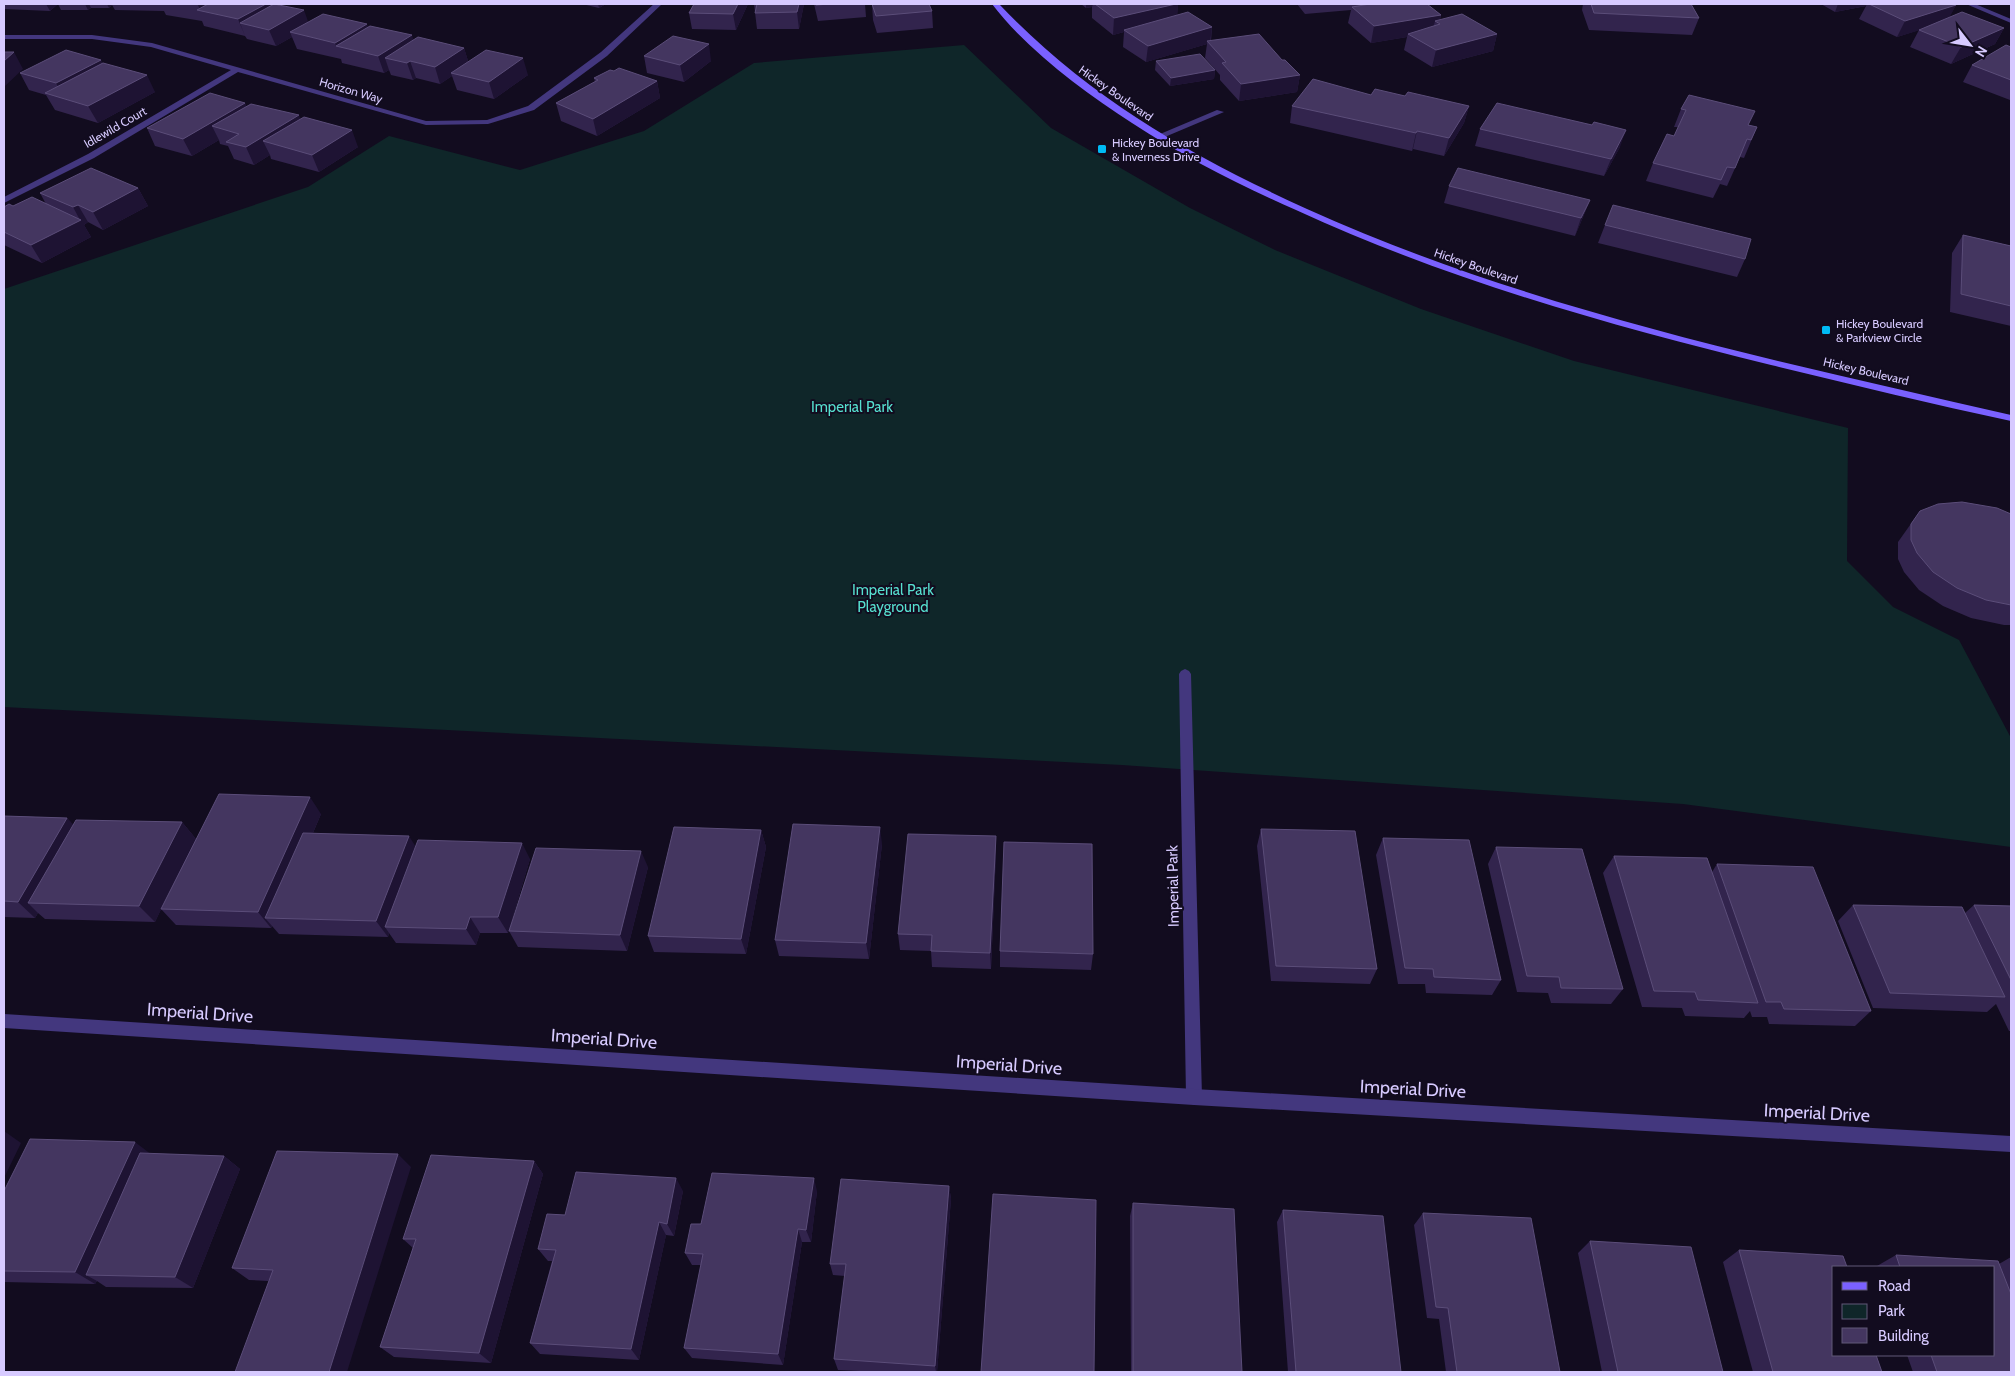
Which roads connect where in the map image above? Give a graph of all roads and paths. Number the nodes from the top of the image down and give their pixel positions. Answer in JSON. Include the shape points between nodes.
{"nodes":[{"id":1,"x":658,"y":4,"type":"edge"},
{"id":2,"x":995,"y":4,"type":"edge"},
{"id":3,"x":1969,"y":4,"type":"edge"},
{"id":4,"x":2011,"y":21,"type":"edge"},
{"id":5,"x":4,"y":37,"type":"edge"},
{"id":6,"x":236,"y":70,"type":"junction"},
{"id":7,"x":1220,"y":112,"type":"dead end"},
{"id":8,"x":1157,"y":137,"type":"junction"},
{"id":9,"x":4,"y":200,"type":"edge"},
{"id":10,"x":2011,"y":418,"type":"edge"},
{"id":11,"x":1185,"y":674,"type":"dead end"},
{"id":12,"x":4,"y":1021,"type":"edge"},
{"id":13,"x":1194,"y":1097,"type":"junction"},
{"id":14,"x":2011,"y":1144,"type":"edge"}],
"edges":[{"from":1,"to":6,"type":"street","name":"Horizon Way","via":[[604,54],[531,108],[488,122],[426,123]]},
{"from":2,"to":8,"type":"main road","name":"Hickey Boulevard","via":[[1054,64]]},
{"from":3,"to":4,"type":"street"},
{"from":5,"to":6,"type":"street","name":"Horizon Way","via":[[92,37],[152,45]]},
{"from":6,"to":9,"type":"street","name":"Idlewild Court","via":[[91,156]]},
{"from":7,"to":8,"type":"street"},
{"from":8,"to":10,"type":"main road","name":"Hickey Boulevard","via":[[1300,211],[1470,279],[1693,343]]},
{"from":11,"to":13,"type":"street","name":"Imperial Park"},
{"from":12,"to":13,"type":"street","name":"Imperial Drive"},
{"from":13,"to":14,"type":"street","name":"Imperial Drive"}]}
